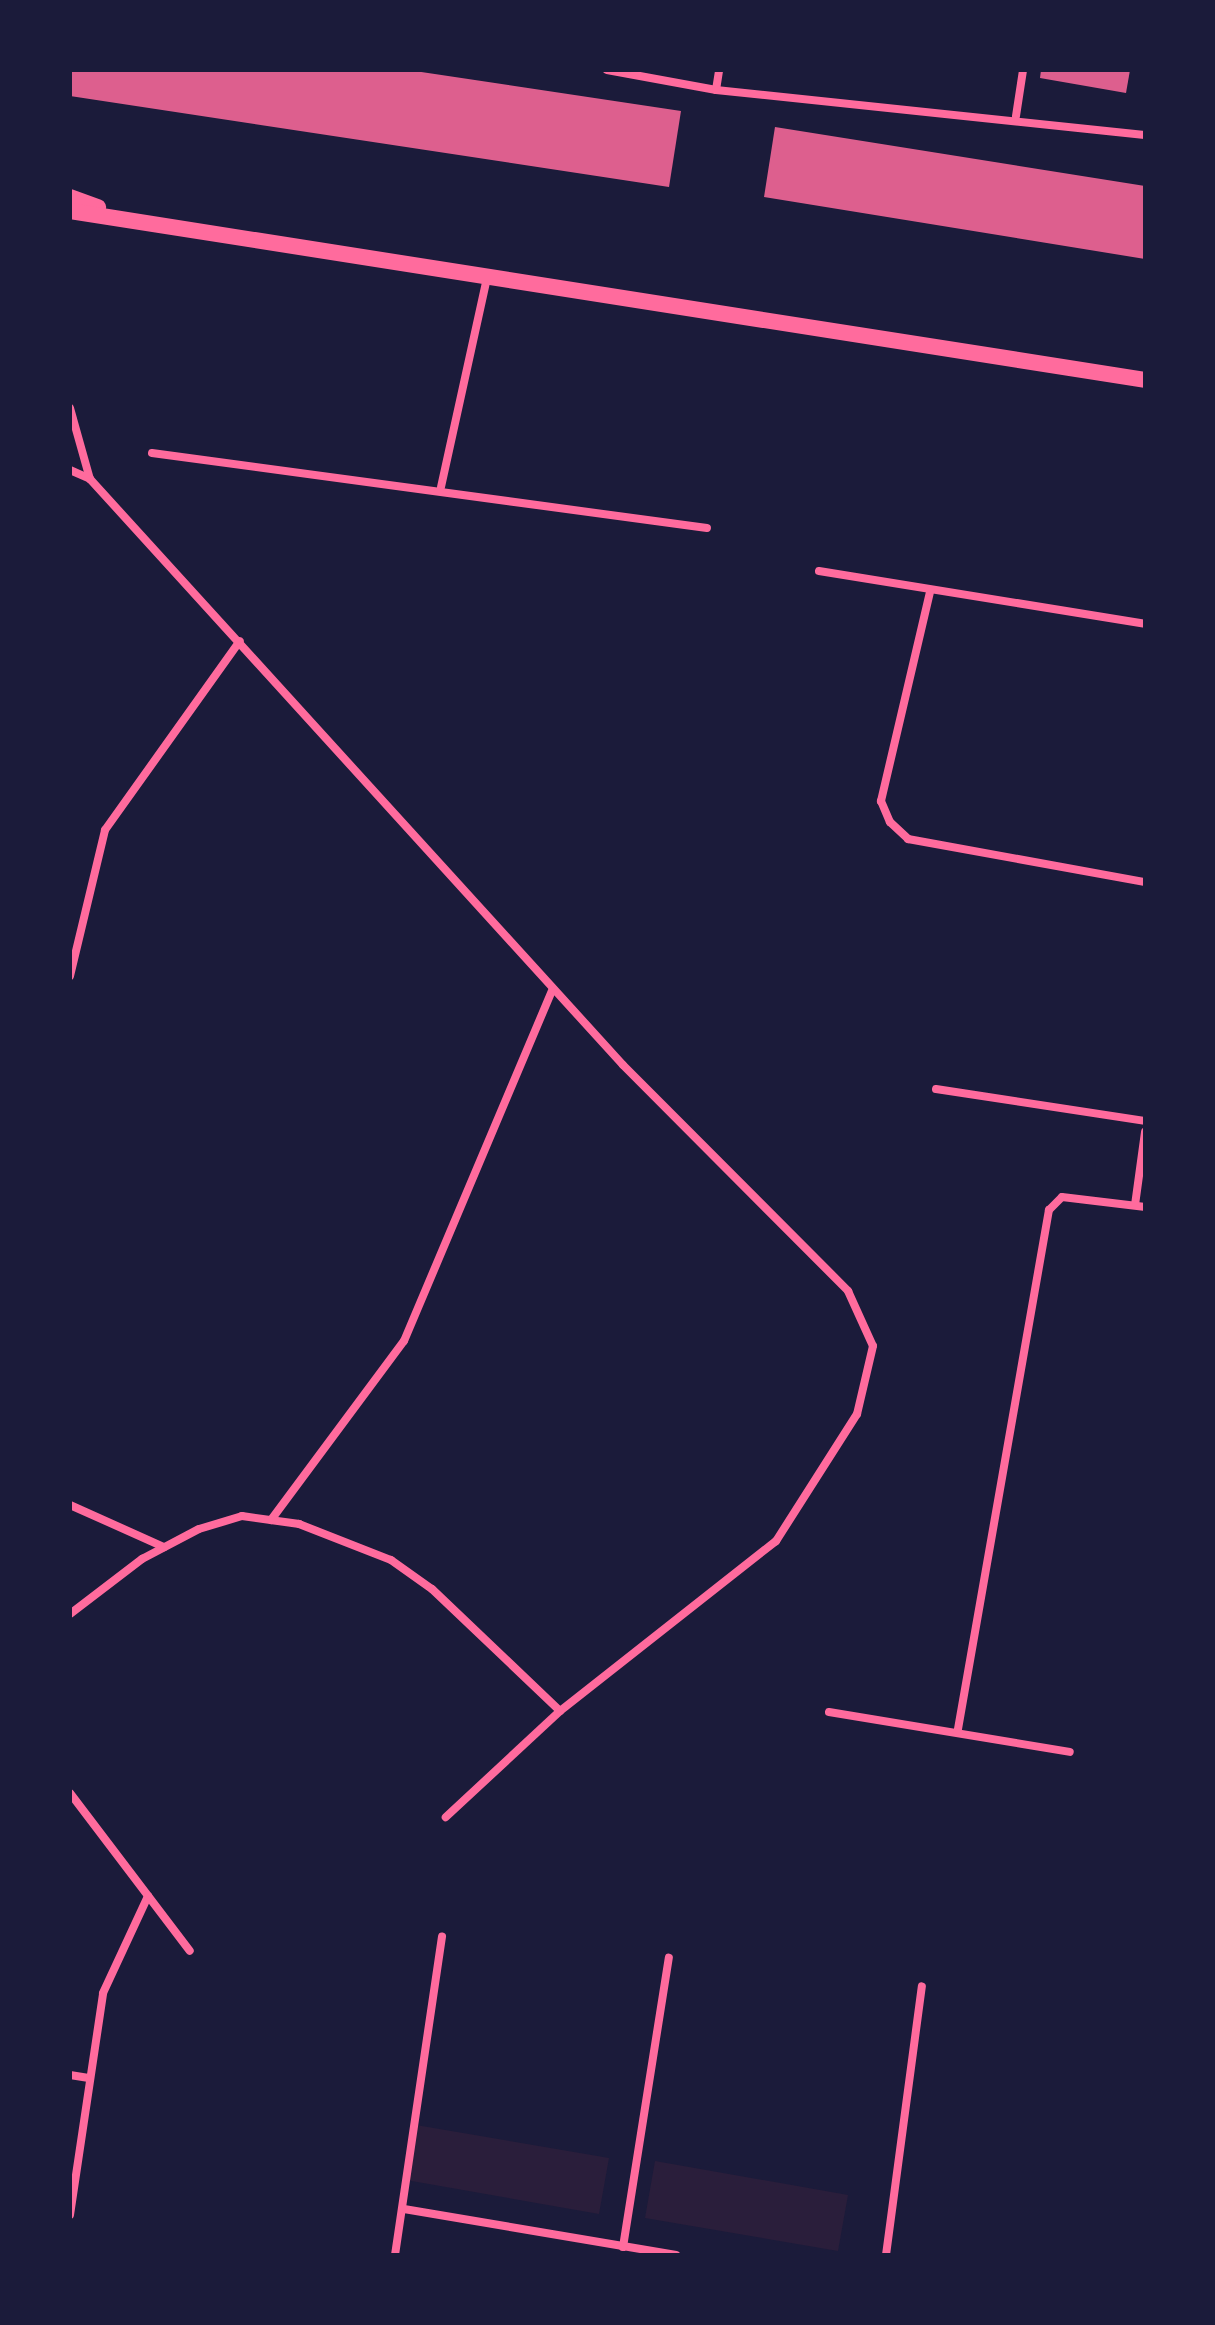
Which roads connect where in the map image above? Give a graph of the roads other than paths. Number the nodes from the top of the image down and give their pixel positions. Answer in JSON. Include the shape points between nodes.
{"nodes":[{"id":1,"x":607,"y":70,"type":"edge"},
{"id":2,"x":719,"y":70,"type":"edge"},
{"id":3,"x":1023,"y":70,"type":"edge"},
{"id":4,"x":716,"y":90,"type":"junction"},
{"id":5,"x":1016,"y":116,"type":"junction"},
{"id":6,"x":1145,"y":135,"type":"edge"},
{"id":7,"x":70,"y":197,"type":"edge"},
{"id":8,"x":70,"y":211,"type":"edge"},
{"id":9,"x":111,"y":212,"type":"junction"},
{"id":10,"x":488,"y":273,"type":"junction"},
{"id":11,"x":1145,"y":380,"type":"edge"},
{"id":12,"x":70,"y":408,"type":"edge"},
{"id":13,"x":152,"y":453,"type":"dead end"},
{"id":14,"x":70,"y":470,"type":"edge"},
{"id":15,"x":90,"y":479,"type":"junction"},
{"id":16,"x":441,"y":487,"type":"junction"},
{"id":17,"x":707,"y":528,"type":"dead end"},
{"id":18,"x":819,"y":571,"type":"dead end"},
{"id":19,"x":930,"y":592,"type":"junction"},
{"id":20,"x":1145,"y":624,"type":"edge"},
{"id":21,"x":240,"y":641,"type":"junction"},
{"id":22,"x":1145,"y":882,"type":"edge"},
{"id":23,"x":70,"y":976,"type":"edge"},
{"id":24,"x":553,"y":989,"type":"junction"},
{"id":25,"x":936,"y":1089,"type":"dead end"},
{"id":26,"x":1145,"y":1121,"type":"edge"},
{"id":27,"x":1145,"y":1132,"type":"edge"},
{"id":28,"x":1140,"y":1206,"type":"edge"},
{"id":29,"x":70,"y":1505,"type":"edge"},
{"id":30,"x":271,"y":1520,"type":"junction"},
{"id":31,"x":164,"y":1547,"type":"junction"},
{"id":32,"x":70,"y":1614,"type":"edge"},
{"id":33,"x":560,"y":1711,"type":"junction"},
{"id":34,"x":829,"y":1712,"type":"dead end"},
{"id":35,"x":958,"y":1729,"type":"junction"},
{"id":36,"x":1070,"y":1752,"type":"dead end"},
{"id":37,"x":70,"y":1793,"type":"edge"},
{"id":38,"x":446,"y":1817,"type":"dead end"},
{"id":39,"x":148,"y":1896,"type":"junction"},
{"id":40,"x":442,"y":1936,"type":"dead end"},
{"id":41,"x":190,"y":1951,"type":"dead end"},
{"id":42,"x":669,"y":1958,"type":"dead end"},
{"id":43,"x":922,"y":1986,"type":"dead end"},
{"id":44,"x":70,"y":2075,"type":"edge"},
{"id":45,"x":89,"y":2078,"type":"junction"},
{"id":46,"x":404,"y":2209,"type":"junction"},
{"id":47,"x":70,"y":2215,"type":"edge"},
{"id":48,"x":623,"y":2247,"type":"junction"},
{"id":49,"x":395,"y":2255,"type":"edge"},
{"id":50,"x":676,"y":2255,"type":"edge"},
{"id":51,"x":886,"y":2255,"type":"edge"}],
"edges":[{"from":1,"to":4,"type":"street"},
{"from":2,"to":4,"type":"street"},
{"from":3,"to":5,"type":"street"},
{"from":4,"to":5,"type":"street"},
{"from":5,"to":6,"type":"street"},
{"from":7,"to":9,"type":"main road"},
{"from":8,"to":9,"type":"main road"},
{"from":9,"to":10,"type":"main road"},
{"from":10,"to":11,"type":"main road"},
{"from":10,"to":16,"type":"street"},
{"from":12,"to":15,"type":"street"},
{"from":13,"to":16,"type":"street"},
{"from":14,"to":15,"type":"street"},
{"from":15,"to":21,"type":"street"},
{"from":16,"to":17,"type":"street"},
{"from":18,"to":19,"type":"street"},
{"from":19,"to":20,"type":"street"},
{"from":19,"to":22,"type":"street","via":[[881,801],[890,822],[908,839]]},
{"from":21,"to":23,"type":"street","via":[[105,830]]},
{"from":21,"to":24,"type":"street"},
{"from":24,"to":30,"type":"street","via":[[404,1341]]},
{"from":24,"to":33,"type":"street","via":[[848,1291],[873,1346],[857,1414],[776,1541]]},
{"from":25,"to":26,"type":"street"},
{"from":27,"to":28,"type":"street"},
{"from":28,"to":35,"type":"street","via":[[1062,1197],[1049,1210]]},
{"from":29,"to":31,"type":"street"},
{"from":30,"to":31,"type":"street","via":[[242,1516]]},
{"from":30,"to":33,"type":"street","via":[[391,1560],[432,1589]]},
{"from":31,"to":32,"type":"street"},
{"from":33,"to":38,"type":"street"},
{"from":34,"to":35,"type":"street"},
{"from":35,"to":36,"type":"street"},
{"from":37,"to":39,"type":"street"},
{"from":39,"to":41,"type":"street"},
{"from":39,"to":45,"type":"street","via":[[103,1993]]},
{"from":40,"to":46,"type":"street"},
{"from":42,"to":48,"type":"street"},
{"from":43,"to":51,"type":"street"},
{"from":44,"to":45,"type":"street"},
{"from":45,"to":47,"type":"street"},
{"from":46,"to":48,"type":"street"},
{"from":46,"to":49,"type":"street"},
{"from":48,"to":50,"type":"street"}]}
